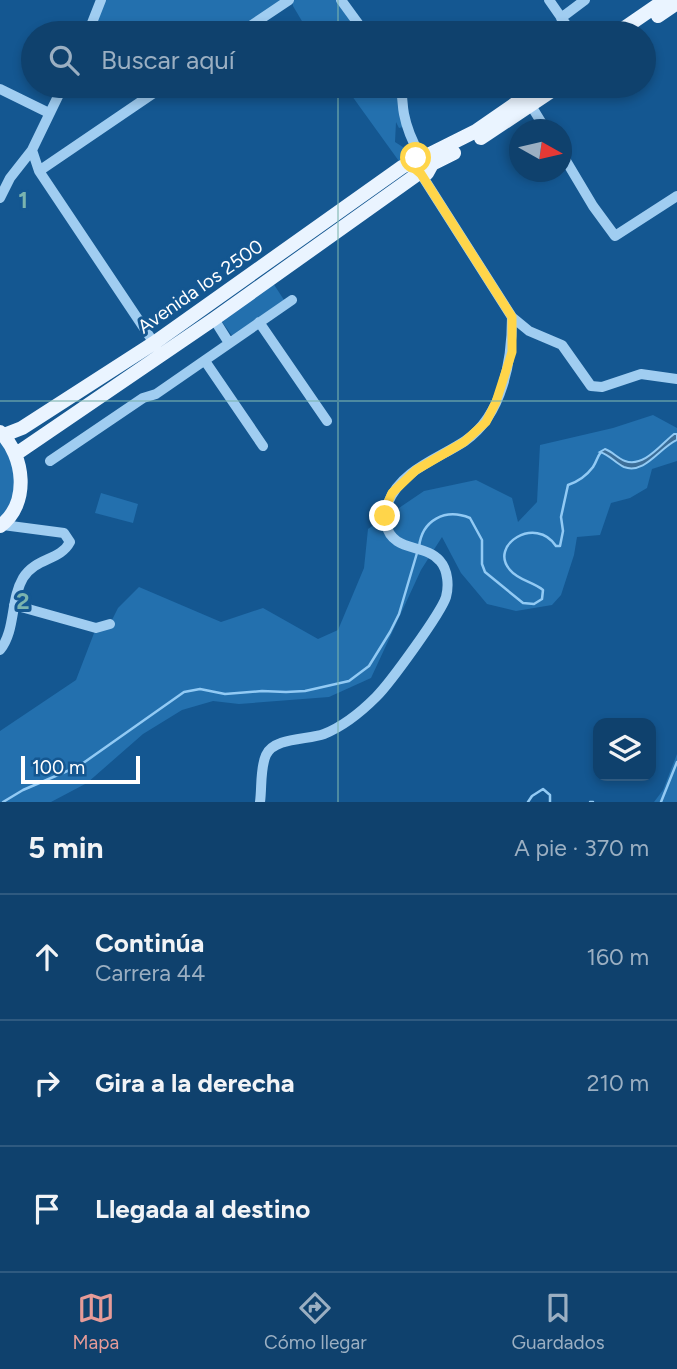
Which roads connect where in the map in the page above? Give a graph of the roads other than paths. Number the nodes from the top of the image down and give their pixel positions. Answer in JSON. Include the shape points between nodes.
{"nodes":[{"id":1,"x":101,"y":0,"type":"edge"},
{"id":2,"x":289,"y":0,"type":"edge"},
{"id":3,"x":341,"y":0,"type":"edge"},
{"id":4,"x":549,"y":0,"type":"edge"},
{"id":5,"x":585,"y":0,"type":"edge"},
{"id":6,"x":673,"y":6,"type":"edge"},
{"id":7,"x":561,"y":18,"type":"junction"},
{"id":8,"x":93,"y":21,"type":"edge"},
{"id":9,"x":258,"y":21,"type":"edge"},
{"id":10,"x":356,"y":21,"type":"edge"},
{"id":11,"x":563,"y":21,"type":"edge"},
{"id":12,"x":642,"y":21,"type":"edge"},
{"id":13,"x":651,"y":21,"type":"edge"},
{"id":14,"x":0,"y":89,"type":"edge"},
{"id":15,"x":57,"y":98,"type":"edge"},
{"id":16,"x":146,"y":98,"type":"edge"},
{"id":17,"x":404,"y":98,"type":"edge"},
{"id":18,"x":531,"y":98,"type":"edge"},
{"id":19,"x":534,"y":98,"type":"edge"},
{"id":20,"x":528,"y":101,"type":"junction"},
{"id":21,"x":49,"y":113,"type":"junction"},
{"id":22,"x":539,"y":119,"type":"edge"},
{"id":23,"x":32,"y":150,"type":"junction"},
{"id":24,"x":421,"y":161,"type":"junction"},
{"id":25,"x":39,"y":171,"type":"junction"},
{"id":26,"x":572,"y":171,"type":"edge"},
{"id":27,"x":677,"y":195,"type":"edge"},
{"id":28,"x":0,"y":198,"type":"edge"},
{"id":29,"x":292,"y":300,"type":"dead end"},
{"id":30,"x":512,"y":317,"type":"junction"},
{"id":31,"x":214,"y":319,"type":"junction"},
{"id":32,"x":259,"y":322,"type":"junction"},
{"id":33,"x":154,"y":343,"type":"junction"},
{"id":34,"x":229,"y":343,"type":"junction"},
{"id":35,"x":205,"y":361,"type":"junction"},
{"id":36,"x":677,"y":379,"type":"edge"},
{"id":37,"x":327,"y":421,"type":"dead end"},
{"id":38,"x":2,"y":433,"type":"edge"},
{"id":39,"x":263,"y":446,"type":"dead end"},
{"id":40,"x":16,"y":454,"type":"junction"},
{"id":41,"x":50,"y":461,"type":"dead end"},
{"id":42,"x":1,"y":525,"type":"edge"},
{"id":43,"x":15,"y":605,"type":"junction"},
{"id":44,"x":110,"y":624,"type":"dead end"},
{"id":45,"x":4,"y":632,"type":"edge"},
{"id":46,"x":0,"y":650,"type":"edge"},
{"id":47,"x":260,"y":802,"type":"edge"}],
"edges":[{"from":1,"to":8,"type":"street"},
{"from":2,"to":9,"type":"street"},
{"from":3,"to":10,"type":"street"},
{"from":4,"to":7,"type":"street"},
{"from":5,"to":7,"type":"street"},
{"from":6,"to":12,"type":"main road"},
{"from":6,"to":13,"type":"main road"},
{"from":7,"to":11,"type":"street"},
{"from":14,"to":21,"type":"street"},
{"from":15,"to":21,"type":"street"},
{"from":16,"to":25,"type":"street"},
{"from":17,"to":24,"type":"street","via":[[407,132]]},
{"from":18,"to":20,"type":"main road","name":"Avenida los 2500"},
{"from":19,"to":20,"type":"main road","name":"Avenida los 2500"},
{"from":20,"to":22,"type":"street"},
{"from":20,"to":24,"type":"main road","name":"Avenida los 2500","via":[[480,139]]},
{"from":21,"to":23,"type":"street"},
{"from":23,"to":25,"type":"street"},
{"from":23,"to":28,"type":"street"},
{"from":24,"to":30,"type":"street"},
{"from":24,"to":31,"type":"main road","name":"Avenida los 2500"},
{"from":24,"to":33,"type":"main road","name":"Avenida los 2500","via":[[402,167],[364,192]]},
{"from":25,"to":33,"type":"street"},
{"from":26,"to":27,"type":"street","via":[[615,236]]},
{"from":29,"to":32,"type":"street"},
{"from":30,"to":36,"type":"street","via":[[529,331],[562,345],[590,386],[602,387],[641,374]]},
{"from":30,"to":47,"type":"street","via":[[512,352],[486,422],[464,442],[416,470],[392,493],[386,507],[392,537],[439,560],[447,577],[445,599],[397,671],[363,709],[343,726],[273,746],[267,752]]},
{"from":31,"to":34,"type":"street"},
{"from":31,"to":40,"type":"main road","name":"Avenida los 2500"},
{"from":32,"to":34,"type":"street"},
{"from":32,"to":37,"type":"street"},
{"from":33,"to":38,"type":"main road","name":"Avenida los 2500","via":[[22,428]]},
{"from":34,"to":35,"type":"street"},
{"from":35,"to":39,"type":"street"},
{"from":35,"to":41,"type":"street"},
{"from":38,"to":40,"type":"main road"},
{"from":40,"to":42,"type":"main road","via":[[21,487],[12,514]]},
{"from":42,"to":43,"type":"street","via":[[55,530],[69,537],[59,555],[31,568]]},
{"from":43,"to":44,"type":"street","via":[[96,628]]},
{"from":43,"to":45,"type":"street"},
{"from":45,"to":46,"type":"street","via":[[7,641]]}]}
